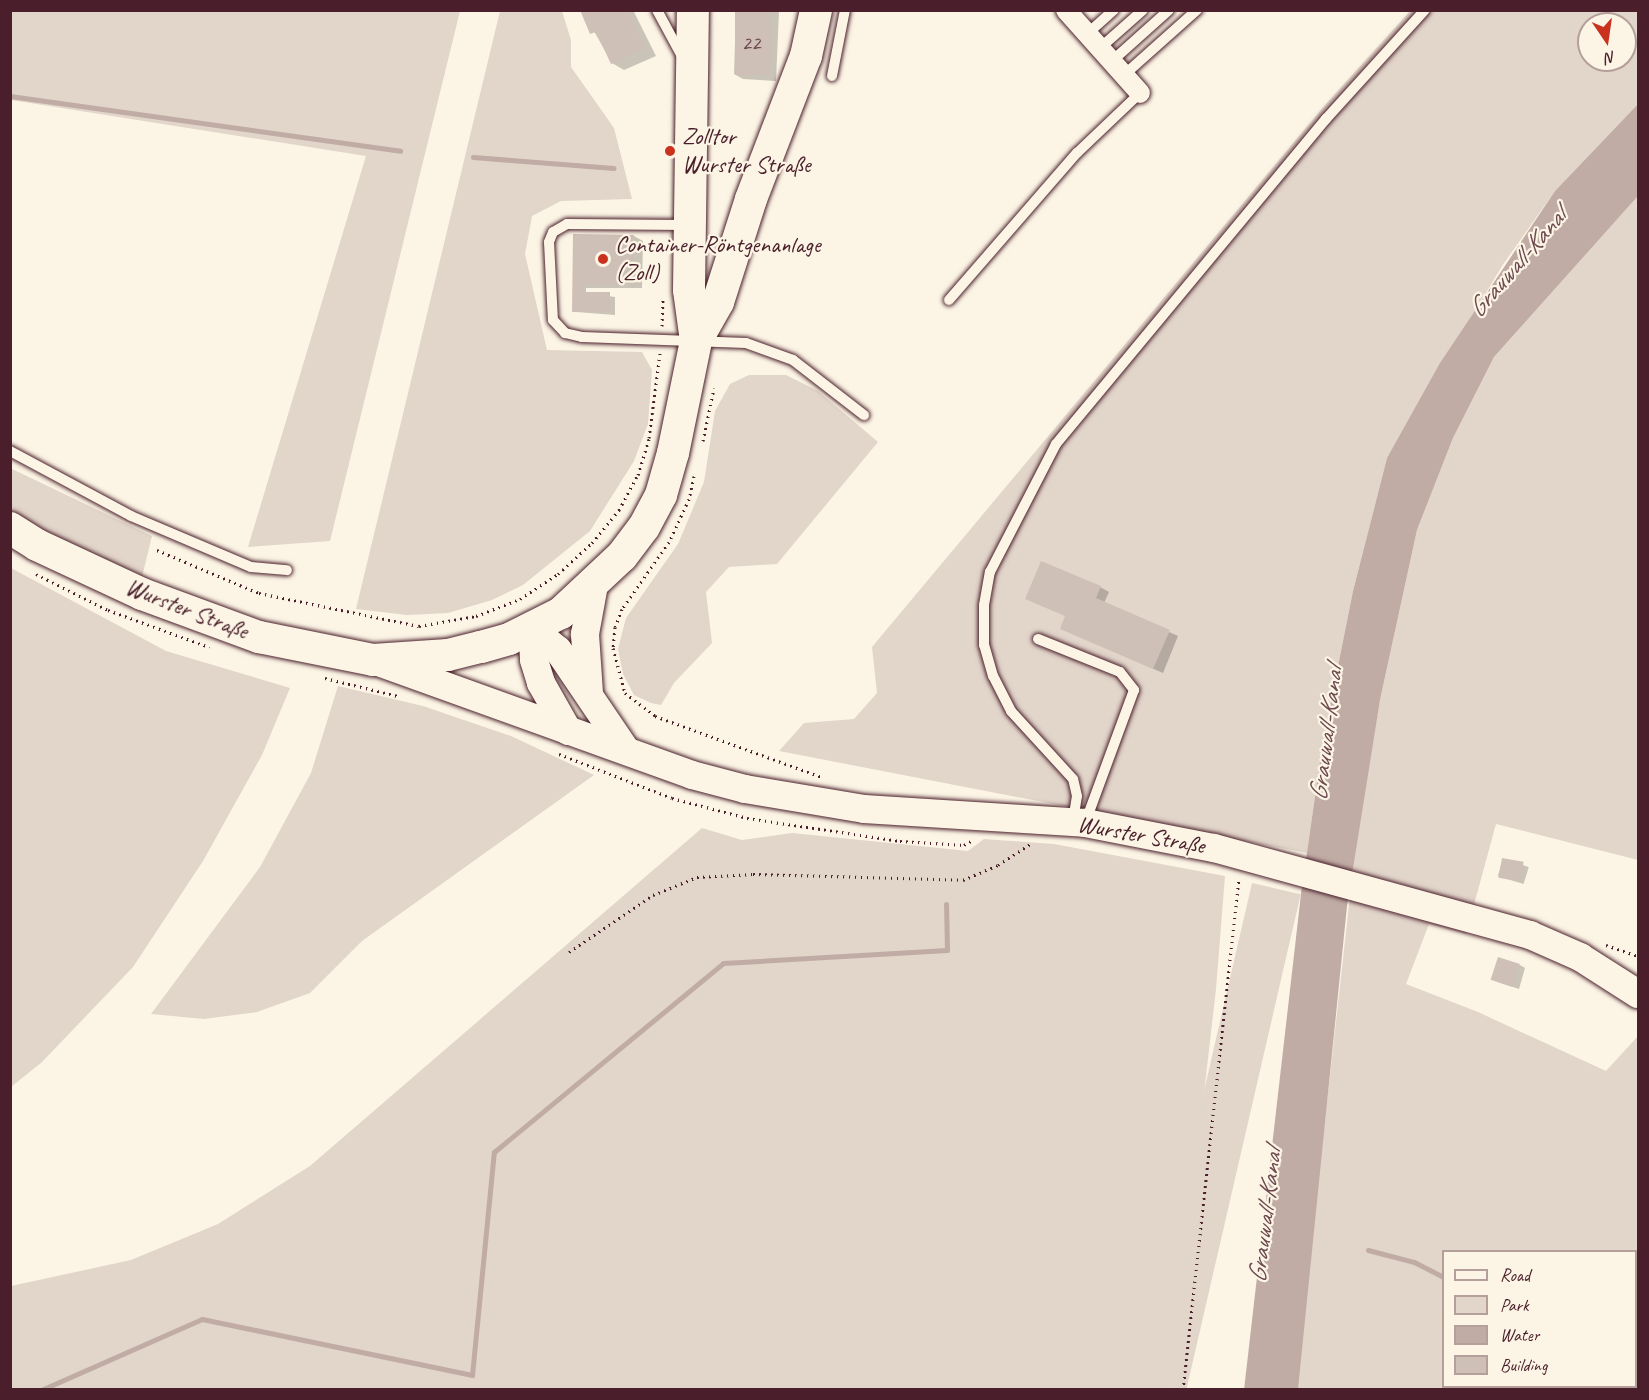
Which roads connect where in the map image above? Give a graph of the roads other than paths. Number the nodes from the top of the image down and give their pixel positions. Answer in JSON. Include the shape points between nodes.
{"nodes":[{"id":1,"x":657,"y":10,"type":"edge"},
{"id":2,"x":693,"y":10,"type":"edge"},
{"id":3,"x":816,"y":10,"type":"edge"},
{"id":4,"x":845,"y":10,"type":"edge"},
{"id":5,"x":1114,"y":10,"type":"edge"},
{"id":6,"x":1143,"y":10,"type":"edge"},
{"id":7,"x":1169,"y":10,"type":"edge"},
{"id":8,"x":1197,"y":10,"type":"edge"},
{"id":9,"x":1425,"y":10,"type":"edge"},
{"id":10,"x":1093,"y":37,"type":"edge"},
{"id":11,"x":694,"y":76,"type":"junction"},
{"id":12,"x":832,"y":76,"type":"dead end"},
{"id":13,"x":1140,"y":93,"type":"joint"},
{"id":14,"x":692,"y":225,"type":"junction"},
{"id":15,"x":949,"y":300,"type":"dead end"},
{"id":16,"x":696,"y":341,"type":"junction"},
{"id":17,"x":864,"y":415,"type":"dead end"},
{"id":18,"x":10,"y":451,"type":"edge"},
{"id":19,"x":10,"y":528,"type":"edge"},
{"id":20,"x":286,"y":570,"type":"dead end"},
{"id":21,"x":594,"y":585,"type":"junction"},
{"id":22,"x":532,"y":629,"type":"junction"},
{"id":23,"x":1038,"y":639,"type":"dead end"},
{"id":24,"x":373,"y":660,"type":"junction"},
{"id":25,"x":589,"y":695,"type":"junction"},
{"id":26,"x":568,"y":731,"type":"junction"},
{"id":27,"x":625,"y":749,"type":"junction"},
{"id":28,"x":1079,"y":823,"type":"junction"},
{"id":29,"x":1638,"y":994,"type":"edge"}],
"edges":[{"from":1,"to":11,"type":"lane"},
{"from":2,"to":11,"type":"main road"},
{"from":3,"to":16,"type":"main road","via":[[806,56],[751,199],[718,302]]},
{"from":4,"to":12,"type":"lane"},
{"from":5,"to":10,"type":"lane"},
{"from":6,"to":10,"type":"lane"},
{"from":7,"to":10,"type":"lane"},
{"from":8,"to":10,"type":"lane"},
{"from":9,"to":28,"type":"lane","via":[[1326,119],[1056,444],[990,572],[984,605],[984,645],[993,676],[1011,711],[1073,779]]},
{"from":10,"to":13,"type":"street"},
{"from":11,"to":14,"type":"main road"},
{"from":13,"to":15,"type":"lane","via":[[1077,153]]},
{"from":14,"to":16,"type":"main road","via":[[689,290]]},
{"from":14,"to":16,"type":"lane","via":[[567,224],[552,232],[549,242],[553,320],[565,333]]},
{"from":16,"to":17,"type":"lane","via":[[746,343],[793,360]]},
{"from":16,"to":21,"type":"main road","name":"Wurster Straße","via":[[661,495],[622,556]]},
{"from":18,"to":20,"type":"lane","via":[[131,516],[251,567]]},
{"from":19,"to":24,"type":"main road","name":"Wurster Straße","via":[[37,545],[142,594],[259,637]]},
{"from":21,"to":22,"type":"main road","name":"Wurster Straße","via":[[561,613]]},
{"from":21,"to":25,"type":"main road","via":[[585,634]]},
{"from":22,"to":24,"type":"main road","name":"Wurster Straße","via":[[448,655]]},
{"from":22,"to":25,"type":"main road","via":[[558,650]]},
{"from":22,"to":26,"type":"main road","via":[[534,660],[541,683]]},
{"from":23,"to":28,"type":"lane","via":[[1120,672],[1134,690]]},
{"from":24,"to":26,"type":"main road","name":"Wurster Straße"},
{"from":25,"to":27,"type":"main road"},
{"from":26,"to":27,"type":"main road","name":"Wurster Straße"},
{"from":27,"to":28,"type":"main road","name":"Wurster Straße","via":[[692,775],[790,798],[947,817]]},
{"from":28,"to":29,"type":"main road","name":"Wurster Straße","via":[[1166,837],[1243,856],[1530,935],[1580,957]]}]}
